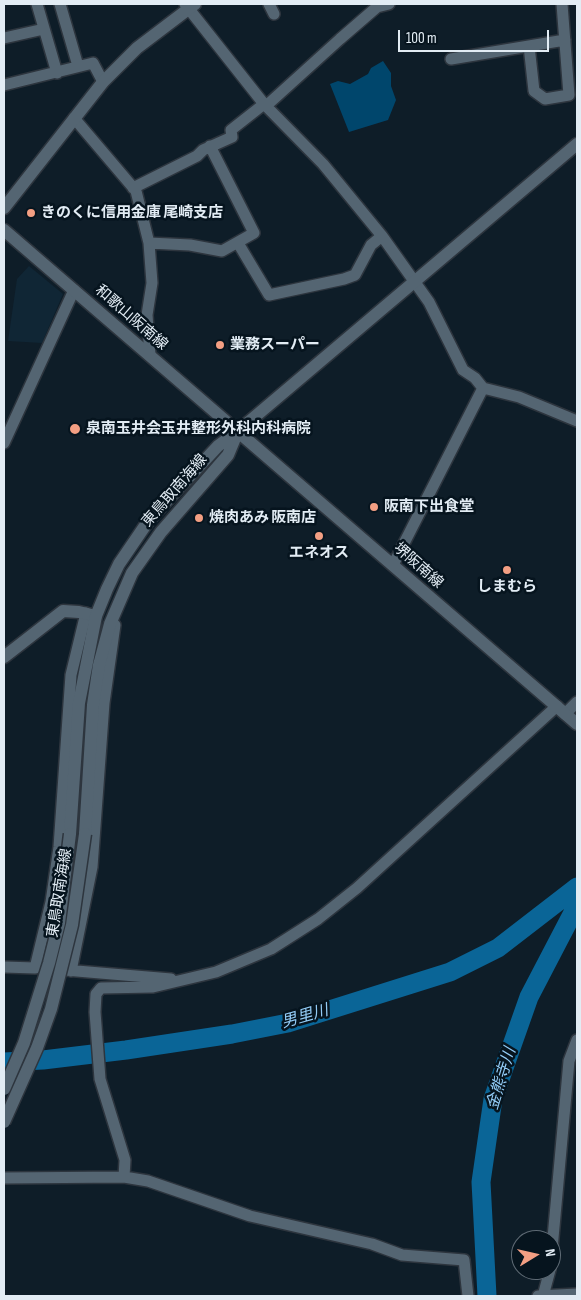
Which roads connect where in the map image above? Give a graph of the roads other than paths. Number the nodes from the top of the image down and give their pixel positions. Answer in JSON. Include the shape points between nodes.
{"nodes":[{"id":1,"x":37,"y":4,"type":"edge"},
{"id":2,"x":60,"y":4,"type":"edge"},
{"id":3,"x":389,"y":4,"type":"edge"},
{"id":4,"x":562,"y":4,"type":"edge"},
{"id":5,"x":189,"y":5,"type":"edge"},
{"id":6,"x":377,"y":6,"type":"edge"},
{"id":7,"x":44,"y":29,"type":"junction"},
{"id":8,"x":4,"y":38,"type":"edge"},
{"id":9,"x":565,"y":40,"type":"junction"},
{"id":10,"x":529,"y":46,"type":"junction"},
{"id":11,"x":451,"y":59,"type":"dead end"},
{"id":12,"x":78,"y":66,"type":"junction"},
{"id":13,"x":57,"y":73,"type":"junction"},
{"id":14,"x":103,"y":82,"type":"junction"},
{"id":15,"x":4,"y":85,"type":"edge"},
{"id":16,"x":265,"y":105,"type":"junction"},
{"id":17,"x":74,"y":118,"type":"junction"},
{"id":18,"x":577,"y":144,"type":"edge"},
{"id":19,"x":210,"y":146,"type":"junction"},
{"id":20,"x":133,"y":188,"type":"junction"},
{"id":21,"x":4,"y":208,"type":"edge"},
{"id":22,"x":4,"y":230,"type":"edge"},
{"id":23,"x":382,"y":236,"type":"junction"},
{"id":24,"x":149,"y":243,"type":"junction"},
{"id":25,"x":238,"y":243,"type":"junction"},
{"id":26,"x":416,"y":281,"type":"junction"},
{"id":27,"x":74,"y":290,"type":"junction"},
{"id":28,"x":150,"y":356,"type":"junction"},
{"id":29,"x":483,"y":388,"type":"junction"},
{"id":30,"x":577,"y":421,"type":"edge"},
{"id":31,"x":238,"y":431,"type":"junction"},
{"id":32,"x":4,"y":443,"type":"edge"},
{"id":33,"x":393,"y":565,"type":"junction"},
{"id":34,"x":120,"y":602,"type":"junction"},
{"id":35,"x":91,"y":615,"type":"junction"},
{"id":36,"x":4,"y":657,"type":"edge"},
{"id":37,"x":577,"y":702,"type":"edge"},
{"id":38,"x":568,"y":716,"type":"edge"},
{"id":39,"x":4,"y":967,"type":"edge"},
{"id":40,"x":34,"y":968,"type":"junction"},
{"id":41,"x":71,"y":971,"type":"junction"},
{"id":42,"x":180,"y":980,"type":"junction"},
{"id":43,"x":577,"y":1040,"type":"edge"},
{"id":44,"x":573,"y":1061,"type":"edge"},
{"id":45,"x":4,"y":1089,"type":"edge"},
{"id":46,"x":4,"y":1122,"type":"edge"},
{"id":47,"x":124,"y":1177,"type":"junction"},
{"id":48,"x":4,"y":1178,"type":"edge"},
{"id":49,"x":554,"y":1230,"type":"edge"},
{"id":50,"x":547,"y":1280,"type":"edge"},
{"id":51,"x":577,"y":1294,"type":"edge"},
{"id":52,"x":468,"y":1296,"type":"edge"},
{"id":53,"x":538,"y":1296,"type":"edge"},
{"id":54,"x":542,"y":1296,"type":"edge"}],
"edges":[{"from":1,"to":7,"type":"street"},
{"from":2,"to":12,"type":"street"},
{"from":3,"to":6,"type":"street"},
{"from":4,"to":9,"type":"street"},
{"from":5,"to":14,"type":"main road","via":[[137,48]]},
{"from":5,"to":16,"type":"street"},
{"from":6,"to":16,"type":"street"},
{"from":7,"to":8,"type":"street"},
{"from":7,"to":13,"type":"street"},
{"from":9,"to":10,"type":"street"},
{"from":9,"to":10,"type":"street","via":[[570,95],[545,99],[534,91]]},
{"from":10,"to":11,"type":"street"},
{"from":12,"to":13,"type":"street"},
{"from":12,"to":14,"type":"street","via":[[92,63]]},
{"from":13,"to":15,"type":"street"},
{"from":14,"to":17,"type":"main road"},
{"from":16,"to":19,"type":"street","via":[[231,130],[232,137]]},
{"from":16,"to":23,"type":"street","via":[[323,164]]},
{"from":17,"to":20,"type":"street"},
{"from":17,"to":21,"type":"main road"},
{"from":18,"to":26,"type":"main road"},
{"from":19,"to":20,"type":"street","via":[[197,156]]},
{"from":19,"to":25,"type":"street","via":[[254,233]]},
{"from":20,"to":24,"type":"street"},
{"from":22,"to":27,"type":"main road","name":"和歌山阪南線"},
{"from":23,"to":25,"type":"street","via":[[371,245],[355,275],[269,295]]},
{"from":23,"to":26,"type":"street"},
{"from":24,"to":25,"type":"street","via":[[222,251]]},
{"from":24,"to":28,"type":"street","via":[[152,283],[147,315]]},
{"from":26,"to":29,"type":"street","via":[[463,370]]},
{"from":26,"to":31,"type":"main road"},
{"from":27,"to":28,"type":"main road","name":"和歌山阪南線"},
{"from":27,"to":32,"type":"street"},
{"from":28,"to":31,"type":"main road","name":"和歌山阪南線"},
{"from":29,"to":30,"type":"street","via":[[519,397]]},
{"from":29,"to":33,"type":"street"},
{"from":31,"to":33,"type":"main road","name":"堺阪南線"},
{"from":31,"to":34,"type":"main road","name":"東鳥取南海線","via":[[228,455],[144,554]]},
{"from":31,"to":35,"type":"main road","name":"東鳥取南海線","via":[[218,446],[149,520],[119,564]]},
{"from":33,"to":38,"type":"main road","name":"堺阪南線"},
{"from":34,"to":41,"type":"street","via":[[104,703],[92,867]]},
{"from":34,"to":46,"type":"main road","name":"東鳥取南海線","bridge":true,"via":[[110,624],[92,705],[85,834],[72,925],[51,1009]]},
{"from":35,"to":36,"type":"main road","via":[[63,611]]},
{"from":35,"to":40,"type":"street","via":[[71,675],[59,847],[51,902]]},
{"from":35,"to":45,"type":"main road","name":"東鳥取南海線","bridge":true,"via":[[79,703],[70,834],[59,923],[24,1043]]},
{"from":37,"to":38,"type":"street"},
{"from":38,"to":42,"type":"street","via":[[318,919],[271,949],[243,962]]},
{"from":39,"to":40,"type":"street"},
{"from":40,"to":41,"type":"street"},
{"from":41,"to":42,"type":"street"},
{"from":42,"to":47,"type":"street","via":[[153,987],[101,988],[96,994],[100,1079],[125,1160]]},
{"from":43,"to":44,"type":"street"},
{"from":44,"to":49,"type":"street"},
{"from":47,"to":48,"type":"street"},
{"from":47,"to":52,"type":"street","via":[[148,1181],[250,1216],[372,1244],[402,1255],[464,1260]]},
{"from":50,"to":54,"type":"street"},
{"from":51,"to":54,"type":"street"},
{"from":53,"to":54,"type":"street"}]}
